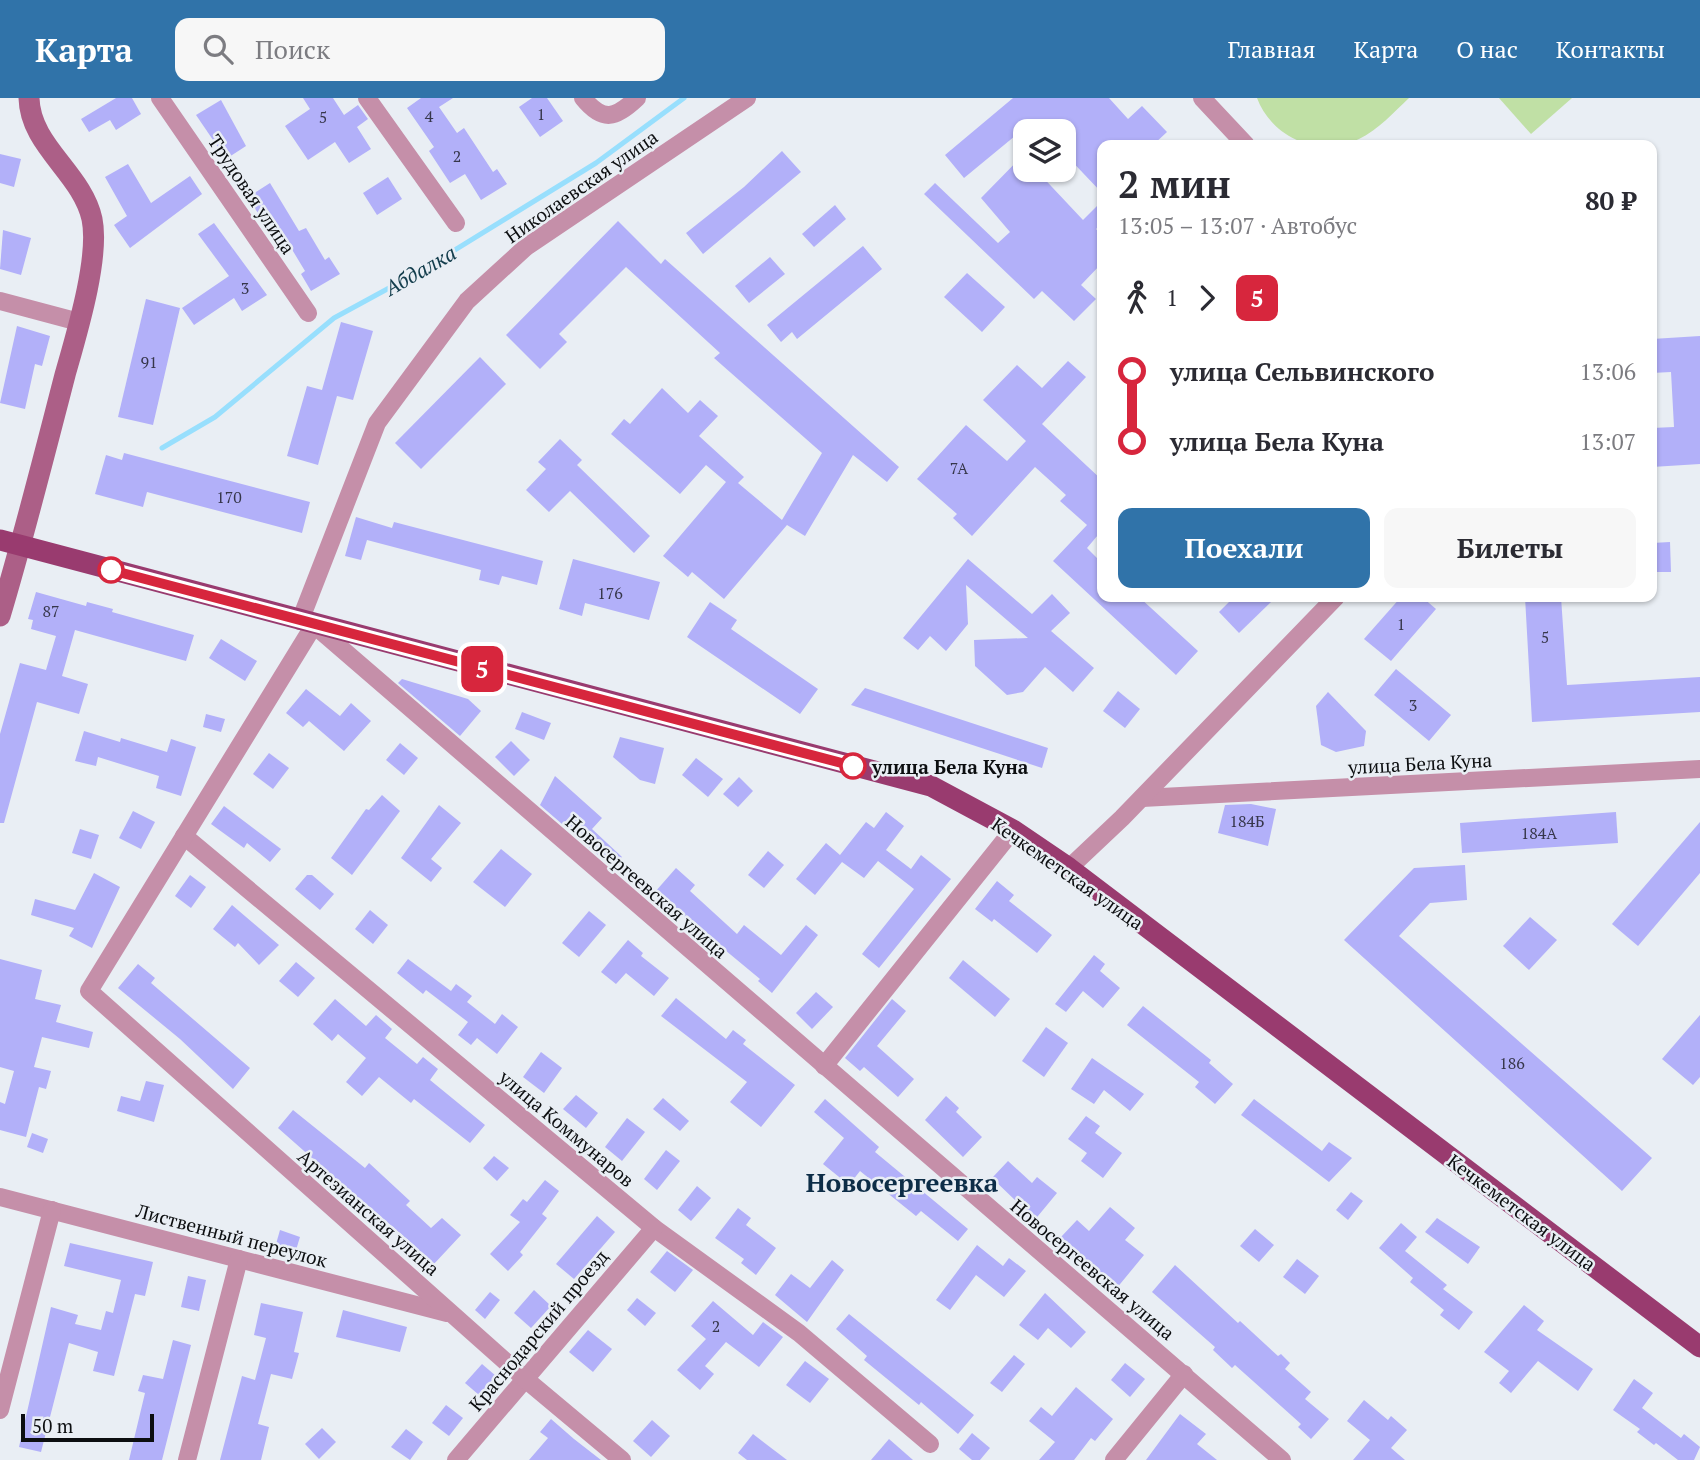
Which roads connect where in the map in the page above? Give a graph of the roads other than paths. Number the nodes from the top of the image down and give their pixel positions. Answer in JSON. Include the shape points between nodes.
{"nodes":[{"id":1,"x":29,"y":98,"type":"edge"},
{"id":2,"x":160,"y":98,"type":"edge"},
{"id":3,"x":367,"y":98,"type":"edge"},
{"id":4,"x":637,"y":98,"type":"edge"},
{"id":5,"x":747,"y":98,"type":"edge"},
{"id":6,"x":1202,"y":98,"type":"edge"},
{"id":7,"x":587,"y":104,"type":"edge"},
{"id":8,"x":1241,"y":140,"type":"edge"},
{"id":9,"x":456,"y":223,"type":"dead end"},
{"id":10,"x":0,"y":301,"type":"edge"},
{"id":11,"x":308,"y":313,"type":"dead end"},
{"id":12,"x":79,"y":322,"type":"junction"},
{"id":13,"x":0,"y":540,"type":"edge"},
{"id":14,"x":21,"y":545,"type":"junction"},
{"id":15,"x":1331,"y":602,"type":"edge"},
{"id":16,"x":0,"y":616,"type":"edge"},
{"id":17,"x":307,"y":623,"type":"junction"},
{"id":18,"x":1700,"y":769,"type":"edge"},
{"id":19,"x":1142,"y":798,"type":"junction"},
{"id":20,"x":1013,"y":830,"type":"junction"},
{"id":21,"x":184,"y":836,"type":"junction"},
{"id":22,"x":1069,"y":868,"type":"junction"},
{"id":23,"x":824,"y":1066,"type":"junction"},
{"id":24,"x":0,"y":1197,"type":"edge"},
{"id":25,"x":52,"y":1210,"type":"junction"},
{"id":26,"x":654,"y":1228,"type":"junction"},
{"id":27,"x":239,"y":1259,"type":"junction"},
{"id":28,"x":453,"y":1315,"type":"junction"},
{"id":29,"x":1700,"y":1347,"type":"edge"},
{"id":30,"x":1184,"y":1374,"type":"junction"},
{"id":31,"x":524,"y":1378,"type":"junction"},
{"id":32,"x":0,"y":1410,"type":"edge"},
{"id":33,"x":930,"y":1444,"type":"dead end"},
{"id":34,"x":187,"y":1460,"type":"edge"},
{"id":35,"x":456,"y":1460,"type":"edge"},
{"id":36,"x":622,"y":1460,"type":"edge"},
{"id":37,"x":1114,"y":1460,"type":"edge"},
{"id":38,"x":1282,"y":1460,"type":"edge"}],
"edges":[{"from":1,"to":12,"type":"street","via":[[37,130],[83,196],[92,220],[91,257]]},
{"from":2,"to":11,"type":"street","name":"Трудовая улица"},
{"from":3,"to":9,"type":"street"},
{"from":4,"to":7,"type":"street","via":[[615,115]]},
{"from":5,"to":17,"type":"street","name":"Николаевская улица","via":[[526,247],[467,301],[377,423]]},
{"from":6,"to":8,"type":"street"},
{"from":10,"to":12,"type":"street"},
{"from":12,"to":14,"type":"street"},
{"from":13,"to":14,"type":"main road","name":"Кечкеметская улица"},
{"from":14,"to":16,"type":"street"},
{"from":14,"to":17,"type":"main road","name":"Кечкеметская улица"},
{"from":15,"to":19,"type":"street"},
{"from":17,"to":20,"type":"main road","name":"Кечкеметская улица","via":[[931,786]]},
{"from":17,"to":21,"type":"street"},
{"from":17,"to":23,"type":"street","name":"Новосергеевская улица"},
{"from":18,"to":19,"type":"street","name":"улица Бела Куна"},
{"from":19,"to":22,"type":"street"},
{"from":20,"to":22,"type":"main road","name":"Кечкеметская улица"},
{"from":20,"to":23,"type":"street"},
{"from":21,"to":26,"type":"street","name":"улица Коммунаров"},
{"from":21,"to":28,"type":"street","name":"Артезианская улица","via":[[89,988],[90,994]]},
{"from":22,"to":29,"type":"main road","name":"Кечкеметская улица"},
{"from":23,"to":30,"type":"street","name":"Новосергеевская улица"},
{"from":24,"to":25,"type":"street","name":"Лиственный переулок"},
{"from":25,"to":27,"type":"street","name":"Лиственный переулок"},
{"from":25,"to":32,"type":"street"},
{"from":26,"to":31,"type":"street","name":"Краснодарский проезд"},
{"from":26,"to":33,"type":"street","name":"улица Коммунаров","via":[[799,1333]]},
{"from":27,"to":28,"type":"street","name":"Лиственный переулок"},
{"from":27,"to":34,"type":"street"},
{"from":28,"to":31,"type":"street","name":"Артезианская улица"},
{"from":30,"to":37,"type":"street"},
{"from":30,"to":38,"type":"street","name":"Новосергеевская улица"},
{"from":31,"to":35,"type":"street","name":"Краснодарский проезд"},
{"from":31,"to":36,"type":"street","name":"Артезианская улица"}]}
